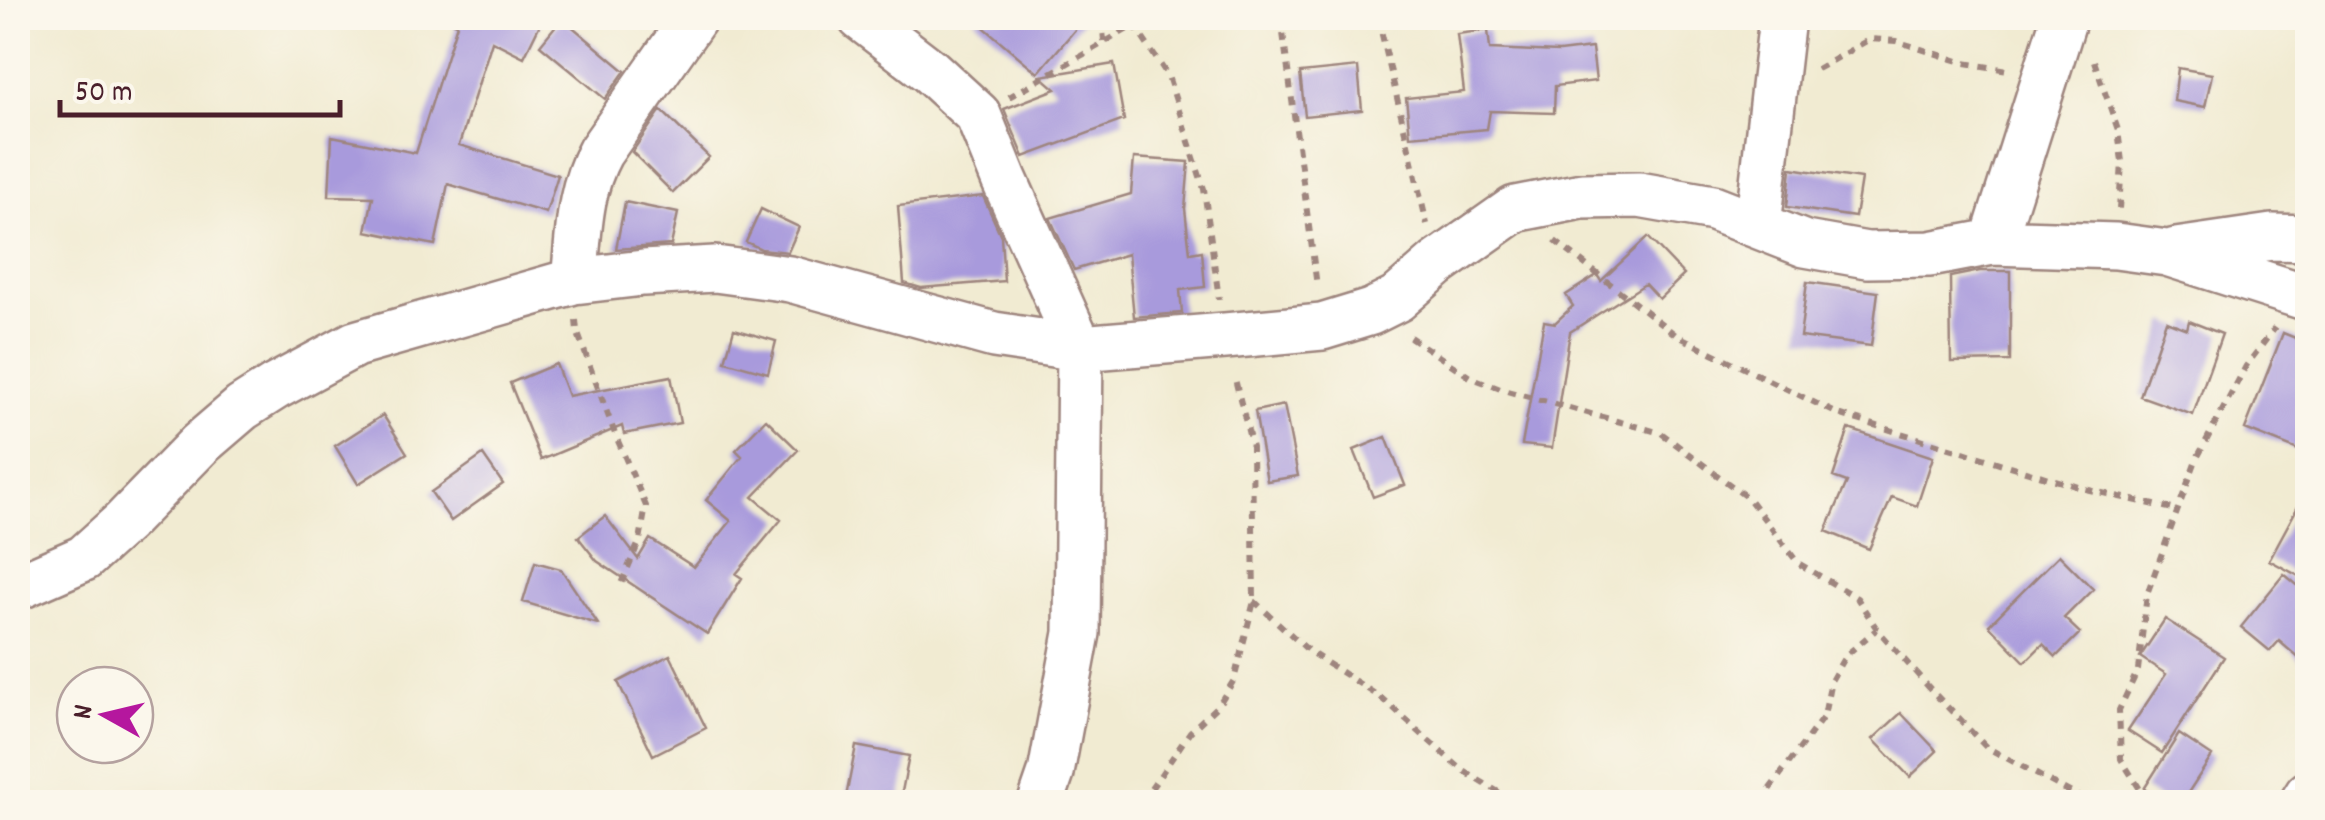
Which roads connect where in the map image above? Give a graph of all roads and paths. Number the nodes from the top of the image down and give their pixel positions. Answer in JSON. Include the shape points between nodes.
{"nodes":[{"id":1,"x":694,"y":18,"type":"edge"},
{"id":2,"x":861,"y":18,"type":"edge"},
{"id":3,"x":1102,"y":18,"type":"edge"},
{"id":4,"x":1146,"y":18,"type":"edge"},
{"id":5,"x":1281,"y":18,"type":"edge"},
{"id":6,"x":1378,"y":18,"type":"edge"},
{"id":7,"x":1782,"y":18,"type":"edge"},
{"id":8,"x":1134,"y":24,"type":"junction"},
{"id":9,"x":2076,"y":34,"type":"edge"},
{"id":10,"x":1104,"y":42,"type":"junction"},
{"id":11,"x":2043,"y":77,"type":"junction"},
{"id":12,"x":1772,"y":104,"type":"junction"},
{"id":13,"x":978,"y":115,"type":"junction"},
{"id":14,"x":1514,"y":209,"type":"junction"},
{"id":15,"x":1758,"y":225,"type":"junction"},
{"id":16,"x":2308,"y":238,"type":"edge"},
{"id":17,"x":1992,"y":242,"type":"junction"},
{"id":18,"x":2116,"y":246,"type":"junction"},
{"id":19,"x":2167,"y":253,"type":"junction"},
{"id":20,"x":1438,"y":264,"type":"junction"},
{"id":21,"x":574,"y":281,"type":"junction"},
{"id":22,"x":2304,"y":297,"type":"edge"},
{"id":23,"x":1371,"y":312,"type":"junction"},
{"id":24,"x":1322,"y":327,"type":"junction"},
{"id":25,"x":1225,"y":336,"type":"junction"},
{"id":26,"x":1080,"y":348,"type":"junction"},
{"id":27,"x":2177,"y":510,"type":"junction"},
{"id":28,"x":620,"y":586,"type":"dead end"},
{"id":29,"x":18,"y":587,"type":"edge"},
{"id":30,"x":1254,"y":601,"type":"junction"},
{"id":31,"x":1878,"y":630,"type":"junction"},
{"id":32,"x":2308,"y":794,"type":"edge"},
{"id":33,"x":1041,"y":802,"type":"edge"},
{"id":34,"x":1142,"y":802,"type":"edge"},
{"id":35,"x":1515,"y":802,"type":"edge"},
{"id":36,"x":1760,"y":802,"type":"edge"},
{"id":37,"x":2100,"y":802,"type":"edge"},
{"id":38,"x":2148,"y":802,"type":"edge"},
{"id":39,"x":2304,"y":802,"type":"edge"}],
"edges":[{"from":1,"to":21,"type":"street","via":[[589,173]]},
{"from":2,"to":13,"type":"street"},
{"from":3,"to":10,"type":"path"},
{"from":4,"to":8,"type":"path"},
{"from":5,"to":24,"type":"path"},
{"from":6,"to":20,"type":"path"},
{"from":7,"to":12,"type":"street"},
{"from":8,"to":10,"type":"path"},
{"from":8,"to":25,"type":"path","via":[[1168,76],[1204,188]]},
{"from":9,"to":11,"type":"street"},
{"from":9,"to":18,"type":"path","via":[[2118,130]]},
{"from":10,"to":13,"type":"path"},
{"from":11,"to":12,"type":"path","via":[[1870,38]]},
{"from":11,"to":17,"type":"street"},
{"from":12,"to":15,"type":"street"},
{"from":13,"to":26,"type":"street"},
{"from":14,"to":15,"type":"street","via":[[1582,196],[1639,195],[1713,208]]},
{"from":14,"to":20,"type":"street"},
{"from":14,"to":27,"type":"path","via":[[1676,335],[1838,414]]},
{"from":15,"to":17,"type":"street","via":[[1805,244],[1867,255],[1930,254]]},
{"from":16,"to":19,"type":"street"},
{"from":17,"to":18,"type":"street"},
{"from":18,"to":19,"type":"street"},
{"from":19,"to":22,"type":"street"},
{"from":20,"to":23,"type":"street"},
{"from":21,"to":26,"type":"street","via":[[715,269],[790,279],[994,335]]},
{"from":21,"to":28,"type":"path","via":[[577,331],[646,506]]},
{"from":21,"to":29,"type":"street","via":[[355,344],[275,387],[200,444],[84,558]]},
{"from":22,"to":27,"type":"path","via":[[2246,366]]},
{"from":23,"to":24,"type":"street"},
{"from":23,"to":31,"type":"path","via":[[1470,376],[1661,434],[1749,500],[1798,563],[1857,598]]},
{"from":24,"to":25,"type":"street"},
{"from":25,"to":26,"type":"street"},
{"from":25,"to":30,"type":"path","via":[[1252,446]]},
{"from":26,"to":33,"type":"street","via":[[1077,633]]},
{"from":27,"to":38,"type":"path","via":[[2147,594],[2138,670],[2119,710],[2120,759]]},
{"from":30,"to":34,"type":"path","via":[[1234,680]]},
{"from":30,"to":35,"type":"path","via":[[1462,770]]},
{"from":31,"to":36,"type":"path","via":[[1845,656],[1824,716]]},
{"from":31,"to":37,"type":"path","via":[[1986,747]]},
{"from":32,"to":39,"type":"street"}]}
